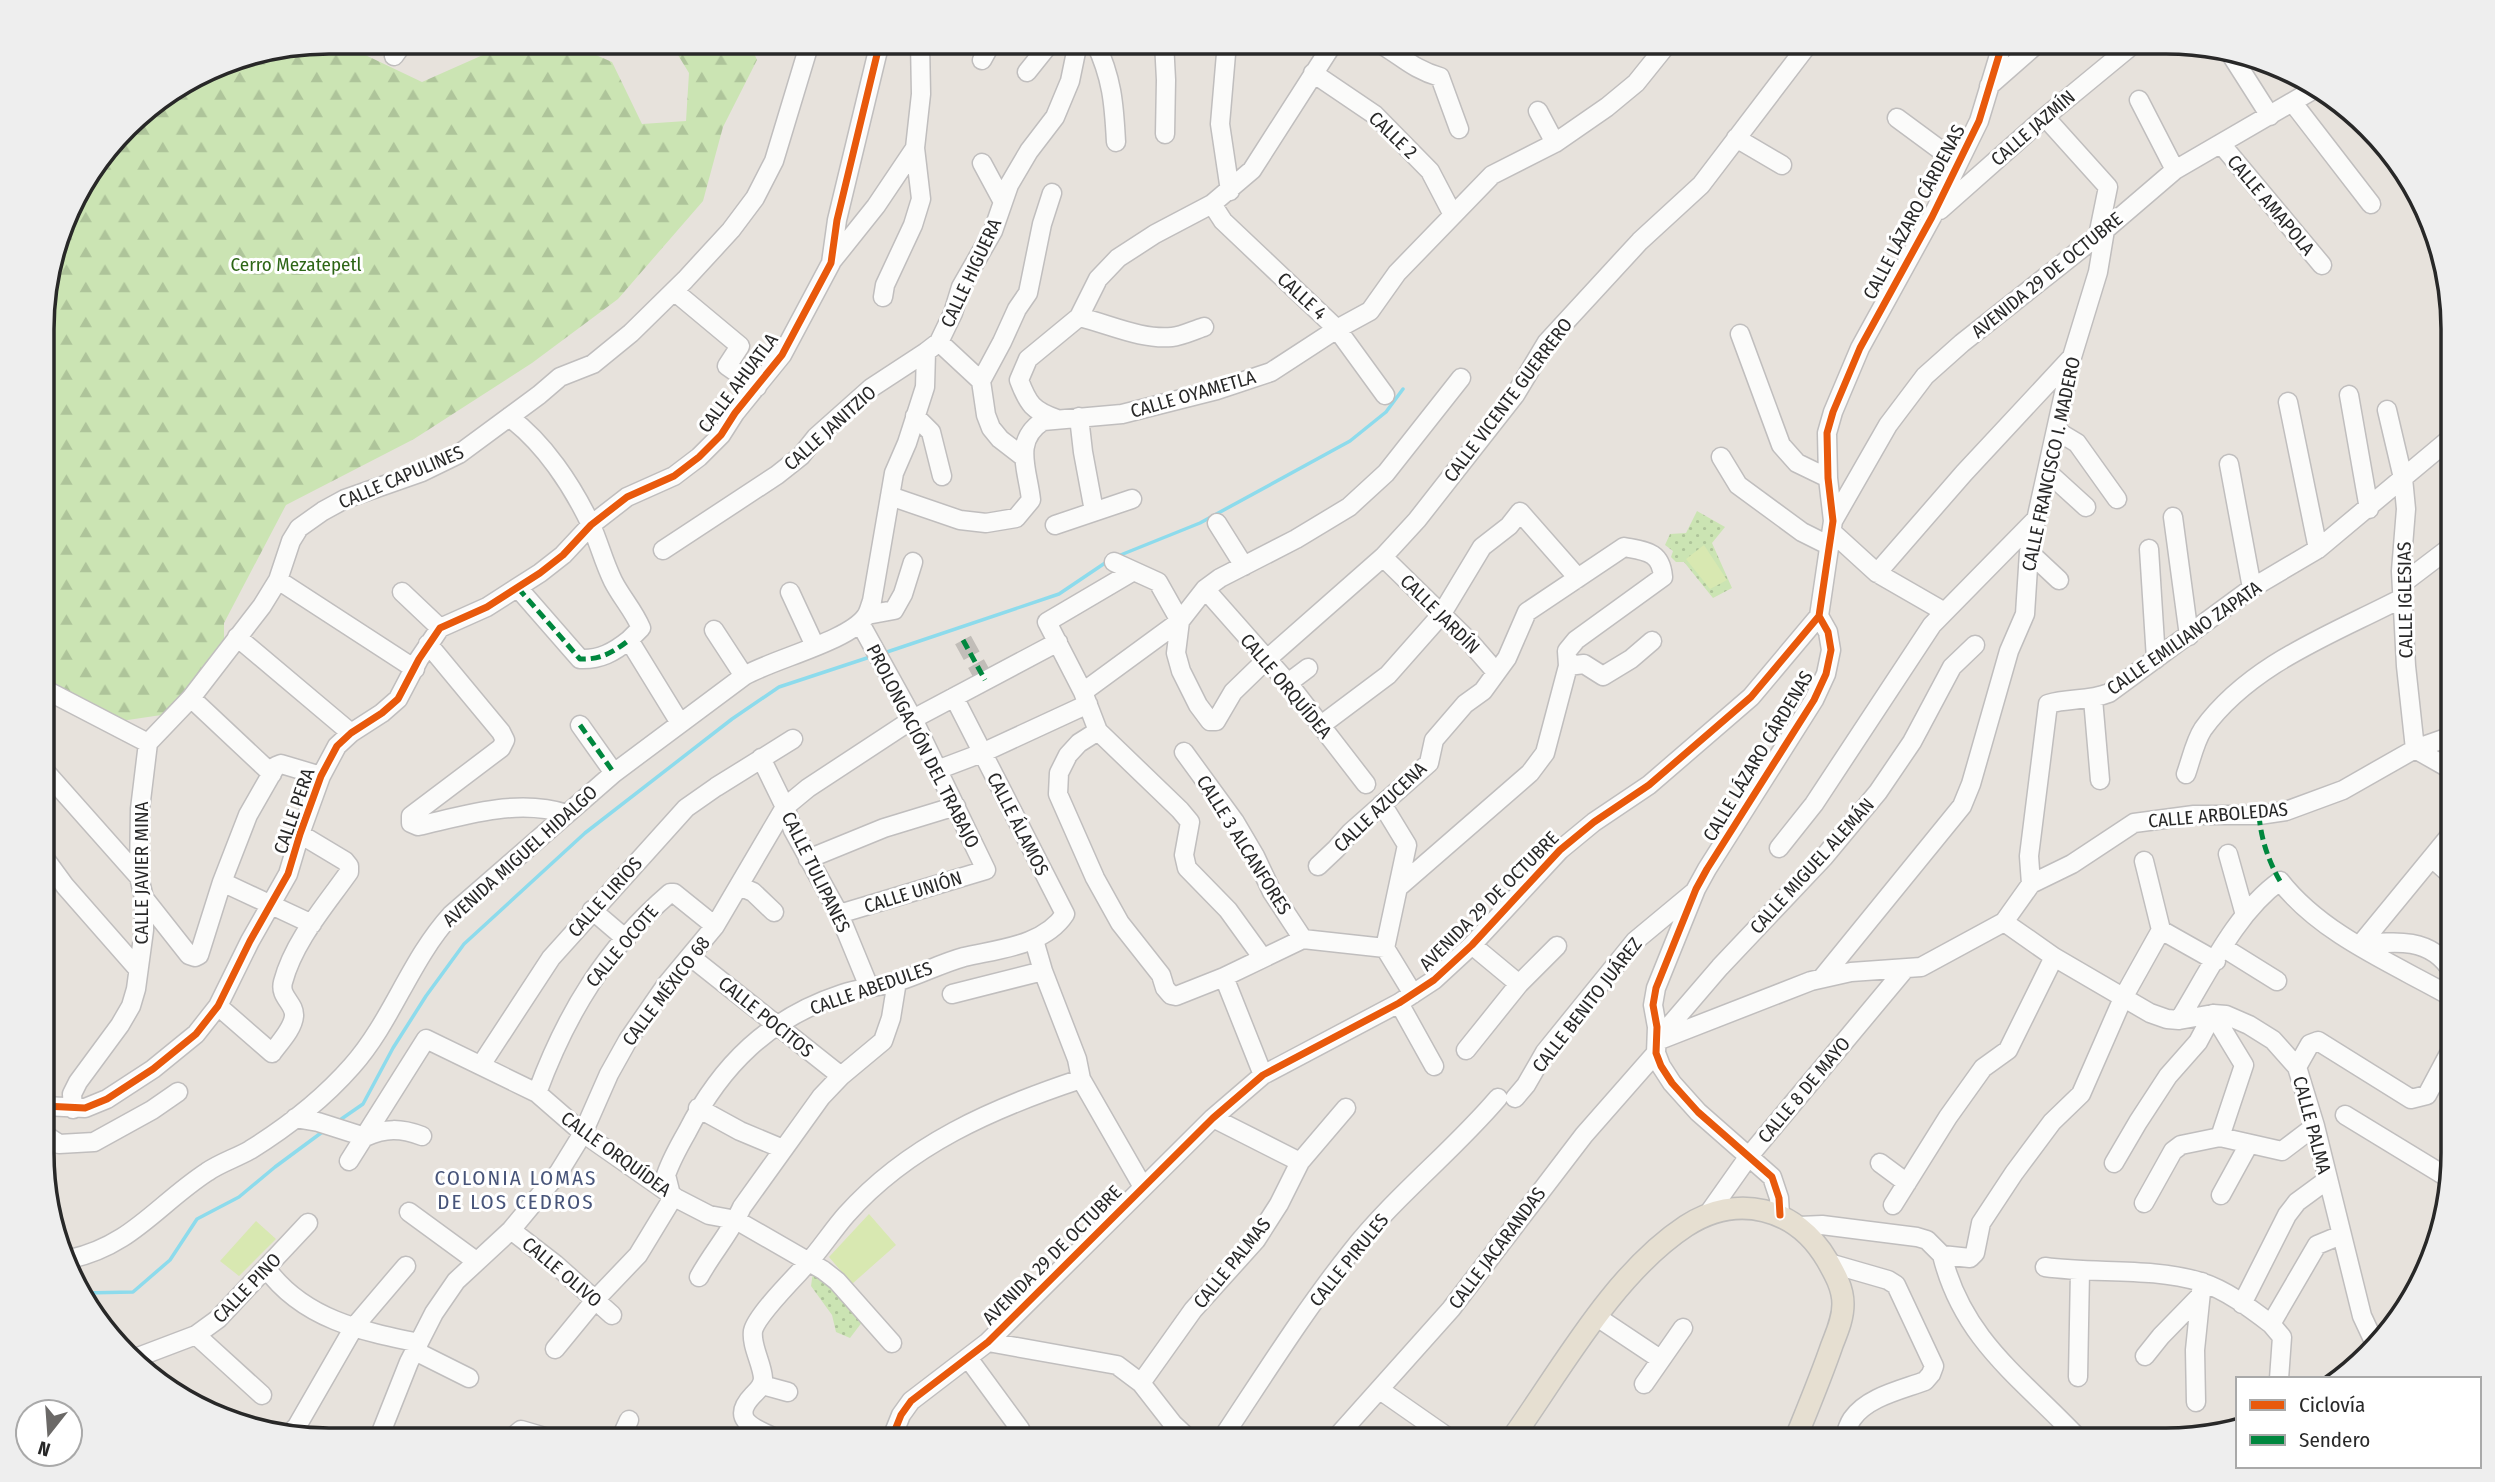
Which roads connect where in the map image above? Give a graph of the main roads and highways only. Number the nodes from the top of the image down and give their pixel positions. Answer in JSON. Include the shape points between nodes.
{"nodes":[{"id":1,"x":1519,"y":1428,"type":"edge"},
{"id":2,"x":1800,"y":1428,"type":"edge"}],
"edges":[{"from":1,"to":2,"type":"main road","via":[[1639,1263],[1708,1214],[1745,1207],[1780,1215],[1799,1226],[1819,1246],[1841,1290],[1843,1314]]}]}
